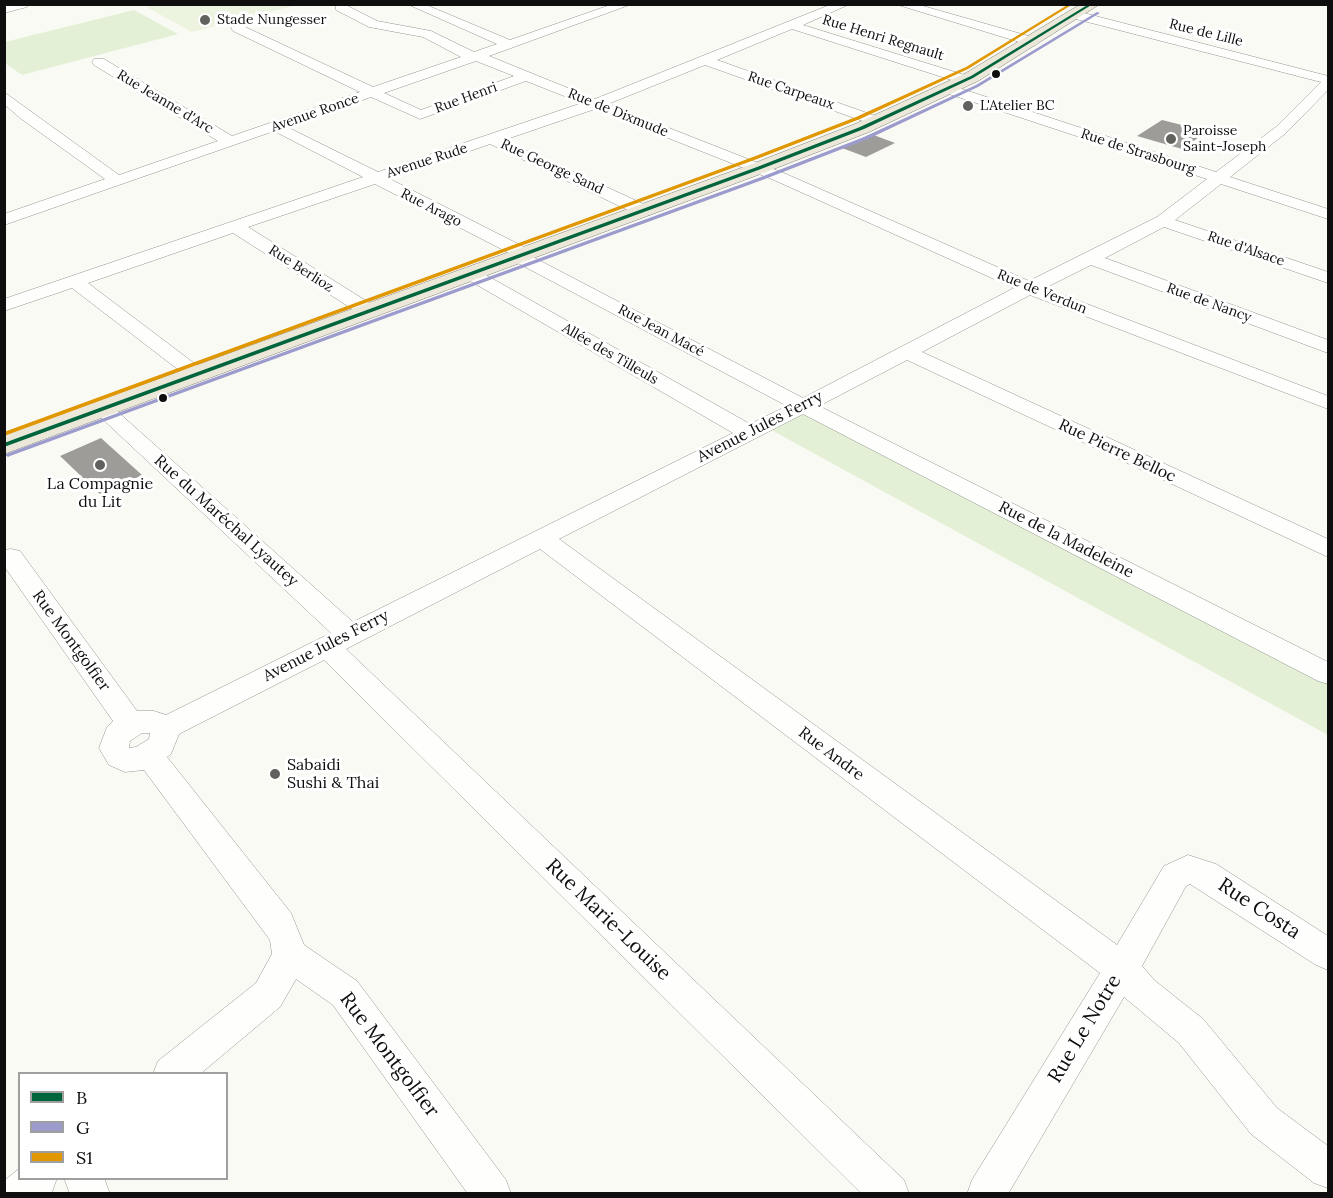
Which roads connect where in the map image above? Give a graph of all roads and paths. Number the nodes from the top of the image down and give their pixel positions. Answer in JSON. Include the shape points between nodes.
{"nodes":[{"id":1,"x":23,"y":4,"type":"edge"},
{"id":2,"x":413,"y":4,"type":"edge"},
{"id":3,"x":626,"y":4,"type":"edge"},
{"id":4,"x":844,"y":4,"type":"edge"},
{"id":5,"x":901,"y":4,"type":"edge"},
{"id":6,"x":1093,"y":4,"type":"edge"},
{"id":7,"x":340,"y":7,"type":"dead end"},
{"id":8,"x":4,"y":9,"type":"edge"},
{"id":9,"x":1076,"y":15,"type":"junction"},
{"id":10,"x":791,"y":25,"type":"junction"},
{"id":11,"x":237,"y":28,"type":"dead end"},
{"id":12,"x":1034,"y":42,"type":"junction"},
{"id":13,"x":510,"y":45,"type":"junction"},
{"id":14,"x":477,"y":57,"type":"junction"},
{"id":15,"x":704,"y":60,"type":"junction"},
{"id":16,"x":99,"y":62,"type":"dead end"},
{"id":17,"x":526,"y":76,"type":"junction"},
{"id":18,"x":1329,"y":82,"type":"edge"},
{"id":19,"x":957,"y":84,"type":"junction"},
{"id":20,"x":373,"y":93,"type":"junction"},
{"id":21,"x":4,"y":96,"type":"edge"},
{"id":22,"x":1311,"y":101,"type":"junction"},
{"id":23,"x":595,"y":104,"type":"junction"},
{"id":24,"x":1329,"y":106,"type":"edge"},
{"id":25,"x":879,"y":122,"type":"junction"},
{"id":26,"x":275,"y":126,"type":"junction"},
{"id":27,"x":491,"y":139,"type":"junction"},
{"id":28,"x":231,"y":142,"type":"junction"},
{"id":29,"x":759,"y":168,"type":"junction"},
{"id":30,"x":373,"y":178,"type":"junction"},
{"id":31,"x":1217,"y":178,"type":"junction"},
{"id":32,"x":118,"y":181,"type":"junction"},
{"id":33,"x":644,"y":211,"type":"junction"},
{"id":34,"x":1329,"y":214,"type":"edge"},
{"id":35,"x":4,"y":220,"type":"edge"},
{"id":36,"x":1163,"y":221,"type":"junction"},
{"id":37,"x":234,"y":226,"type":"junction"},
{"id":38,"x":521,"y":255,"type":"junction"},
{"id":39,"x":1090,"y":259,"type":"junction"},
{"id":40,"x":471,"y":274,"type":"junction"},
{"id":41,"x":1329,"y":278,"type":"edge"},
{"id":42,"x":74,"y":281,"type":"junction"},
{"id":43,"x":1029,"y":288,"type":"junction"},
{"id":44,"x":4,"y":305,"type":"edge"},
{"id":45,"x":369,"y":311,"type":"junction"},
{"id":46,"x":1329,"y":347,"type":"edge"},
{"id":47,"x":906,"y":352,"type":"junction"},
{"id":48,"x":196,"y":374,"type":"junction"},
{"id":49,"x":1329,"y":403,"type":"edge"},
{"id":50,"x":803,"y":406,"type":"junction"},
{"id":51,"x":102,"y":408,"type":"junction"},
{"id":52,"x":749,"y":433,"type":"junction"},
{"id":53,"x":4,"y":445,"type":"edge"},
{"id":54,"x":541,"y":538,"type":"junction"},
{"id":55,"x":1329,"y":549,"type":"edge"},
{"id":56,"x":7,"y":552,"type":"edge"},
{"id":57,"x":339,"y":639,"type":"junction"},
{"id":58,"x":1329,"y":674,"type":"edge"},
{"id":59,"x":156,"y":742,"type":"junction"},
{"id":60,"x":1188,"y":869,"type":"joint"},
{"id":61,"x":289,"y":954,"type":"junction"},
{"id":62,"x":1329,"y":954,"type":"edge"},
{"id":63,"x":1122,"y":969,"type":"junction"},
{"id":64,"x":173,"y":1072,"type":"edge"},
{"id":65,"x":1329,"y":1169,"type":"edge"},
{"id":66,"x":37,"y":1180,"type":"edge"},
{"id":67,"x":84,"y":1180,"type":"edge"},
{"id":68,"x":19,"y":1194,"type":"edge"},
{"id":69,"x":91,"y":1194,"type":"edge"},
{"id":70,"x":492,"y":1194,"type":"edge"},
{"id":71,"x":890,"y":1194,"type":"edge"},
{"id":72,"x":986,"y":1194,"type":"edge"}],
"edges":[{"from":1,"to":8,"type":"street"},
{"from":2,"to":13,"type":"street"},
{"from":3,"to":13,"type":"street","name":"Avenue Ronce"},
{"from":4,"to":10,"type":"street","name":"Avenue Rude"},
{"from":5,"to":12,"type":"street"},
{"from":6,"to":9,"type":"main road"},
{"from":7,"to":14,"type":"street","name":"Rue de Dixmude","via":[[373,24],[427,34]]},
{"from":9,"to":12,"type":"main road"},
{"from":9,"to":18,"type":"street","name":"Rue de Lille"},
{"from":10,"to":15,"type":"street","name":"Avenue Rude"},
{"from":10,"to":19,"type":"street","name":"Rue Henri Regnault"},
{"from":11,"to":20,"type":"street","name":"Rue Henri"},
{"from":12,"to":19,"type":"main road"},
{"from":13,"to":14,"type":"street","name":"Avenue Ronce"},
{"from":14,"to":17,"type":"street","name":"Rue de Dixmude"},
{"from":14,"to":20,"type":"street","name":"Avenue Ronce"},
{"from":15,"to":23,"type":"street","name":"Avenue Rude"},
{"from":15,"to":25,"type":"street","name":"Rue Carpeaux"},
{"from":16,"to":28,"type":"street","name":"Rue Jeanne d'Arc"},
{"from":17,"to":20,"type":"street","name":"Rue Henri","via":[[420,115]]},
{"from":17,"to":23,"type":"street","name":"Rue de Dixmude"},
{"from":18,"to":22,"type":"street","name":"Avenue Jules Ferry"},
{"from":19,"to":25,"type":"main road"},
{"from":19,"to":31,"type":"street","name":"Rue de Strasbourg"},
{"from":20,"to":26,"type":"street","name":"Avenue Ronce"},
{"from":21,"to":32,"type":"street","via":[[18,117]]},
{"from":22,"to":24,"type":"street"},
{"from":22,"to":31,"type":"street","name":"Avenue Jules Ferry","via":[[1281,130]]},
{"from":23,"to":27,"type":"street","name":"Avenue Rude"},
{"from":23,"to":29,"type":"street","name":"Rue de Dixmude"},
{"from":25,"to":29,"type":"main road"},
{"from":26,"to":28,"type":"street","name":"Avenue Ronce"},
{"from":26,"to":30,"type":"street","name":"Rue Arago"},
{"from":27,"to":30,"type":"street","name":"Avenue Rude"},
{"from":27,"to":33,"type":"street","name":"Rue George Sand"},
{"from":28,"to":32,"type":"street","name":"Avenue Ronce"},
{"from":29,"to":33,"type":"main road"},
{"from":29,"to":43,"type":"street","name":"Rue de Verdun"},
{"from":30,"to":37,"type":"street","name":"Avenue Rude"},
{"from":30,"to":38,"type":"street","name":"Rue Arago"},
{"from":31,"to":34,"type":"street","name":"Rue de Strasbourg"},
{"from":31,"to":36,"type":"street","name":"Avenue Jules Ferry"},
{"from":32,"to":35,"type":"street","name":"Avenue Ronce"},
{"from":33,"to":38,"type":"main road"},
{"from":36,"to":39,"type":"street","name":"Avenue Jules Ferry"},
{"from":36,"to":41,"type":"street","name":"Rue d'Alsace"},
{"from":37,"to":42,"type":"street","name":"Avenue Rude"},
{"from":37,"to":45,"type":"street","name":"Rue Berlioz"},
{"from":38,"to":40,"type":"main road"},
{"from":38,"to":50,"type":"street","name":"Rue Jean Macé"},
{"from":39,"to":43,"type":"street","name":"Avenue Jules Ferry"},
{"from":39,"to":46,"type":"street","name":"Rue de Nancy"},
{"from":40,"to":45,"type":"main road"},
{"from":40,"to":52,"type":"street","name":"Allée des Tilleuls"},
{"from":42,"to":44,"type":"street","name":"Avenue Rude"},
{"from":42,"to":48,"type":"street"},
{"from":43,"to":47,"type":"street","name":"Avenue Jules Ferry"},
{"from":43,"to":49,"type":"street","name":"Rue de Verdun"},
{"from":45,"to":48,"type":"main road"},
{"from":47,"to":50,"type":"street","name":"Avenue Jules Ferry"},
{"from":47,"to":55,"type":"street","name":"Rue Pierre Belloc"},
{"from":48,"to":51,"type":"main road"},
{"from":50,"to":52,"type":"street","name":"Avenue Jules Ferry"},
{"from":50,"to":58,"type":"street","name":"Rue de la Madeleine"},
{"from":51,"to":53,"type":"main road"},
{"from":51,"to":57,"type":"street","name":"Rue du Maréchal Lyautey"},
{"from":52,"to":54,"type":"street","name":"Avenue Jules Ferry"},
{"from":54,"to":57,"type":"street","name":"Avenue Jules Ferry"},
{"from":54,"to":63,"type":"street","name":"Rue Andre"},
{"from":56,"to":59,"type":"street","name":"Rue Montgolfier","via":[[131,725],[154,722]]},
{"from":57,"to":59,"type":"street","name":"Avenue Jules Ferry"},
{"from":57,"to":71,"type":"street","name":"Rue Marie-Louise","via":[[334,654]]},
{"from":59,"to":61,"type":"street","via":[[279,924]]},
{"from":60,"to":62,"type":"street","name":"Rue Costa","via":[[1205,874]]},
{"from":60,"to":63,"type":"street","name":"Rue Le Notre","via":[[1175,876]]},
{"from":61,"to":64,"type":"street","via":[[268,995]]},
{"from":61,"to":70,"type":"street","name":"Rue Montgolfier","via":[[345,993]]},
{"from":63,"to":65,"type":"street","name":"Rue Andre","via":[[1142,992],[1191,1031],[1264,1121]]},
{"from":63,"to":72,"type":"street","name":"Rue Le Notre"},
{"from":66,"to":68,"type":"street"},
{"from":67,"to":69,"type":"street"}]}
